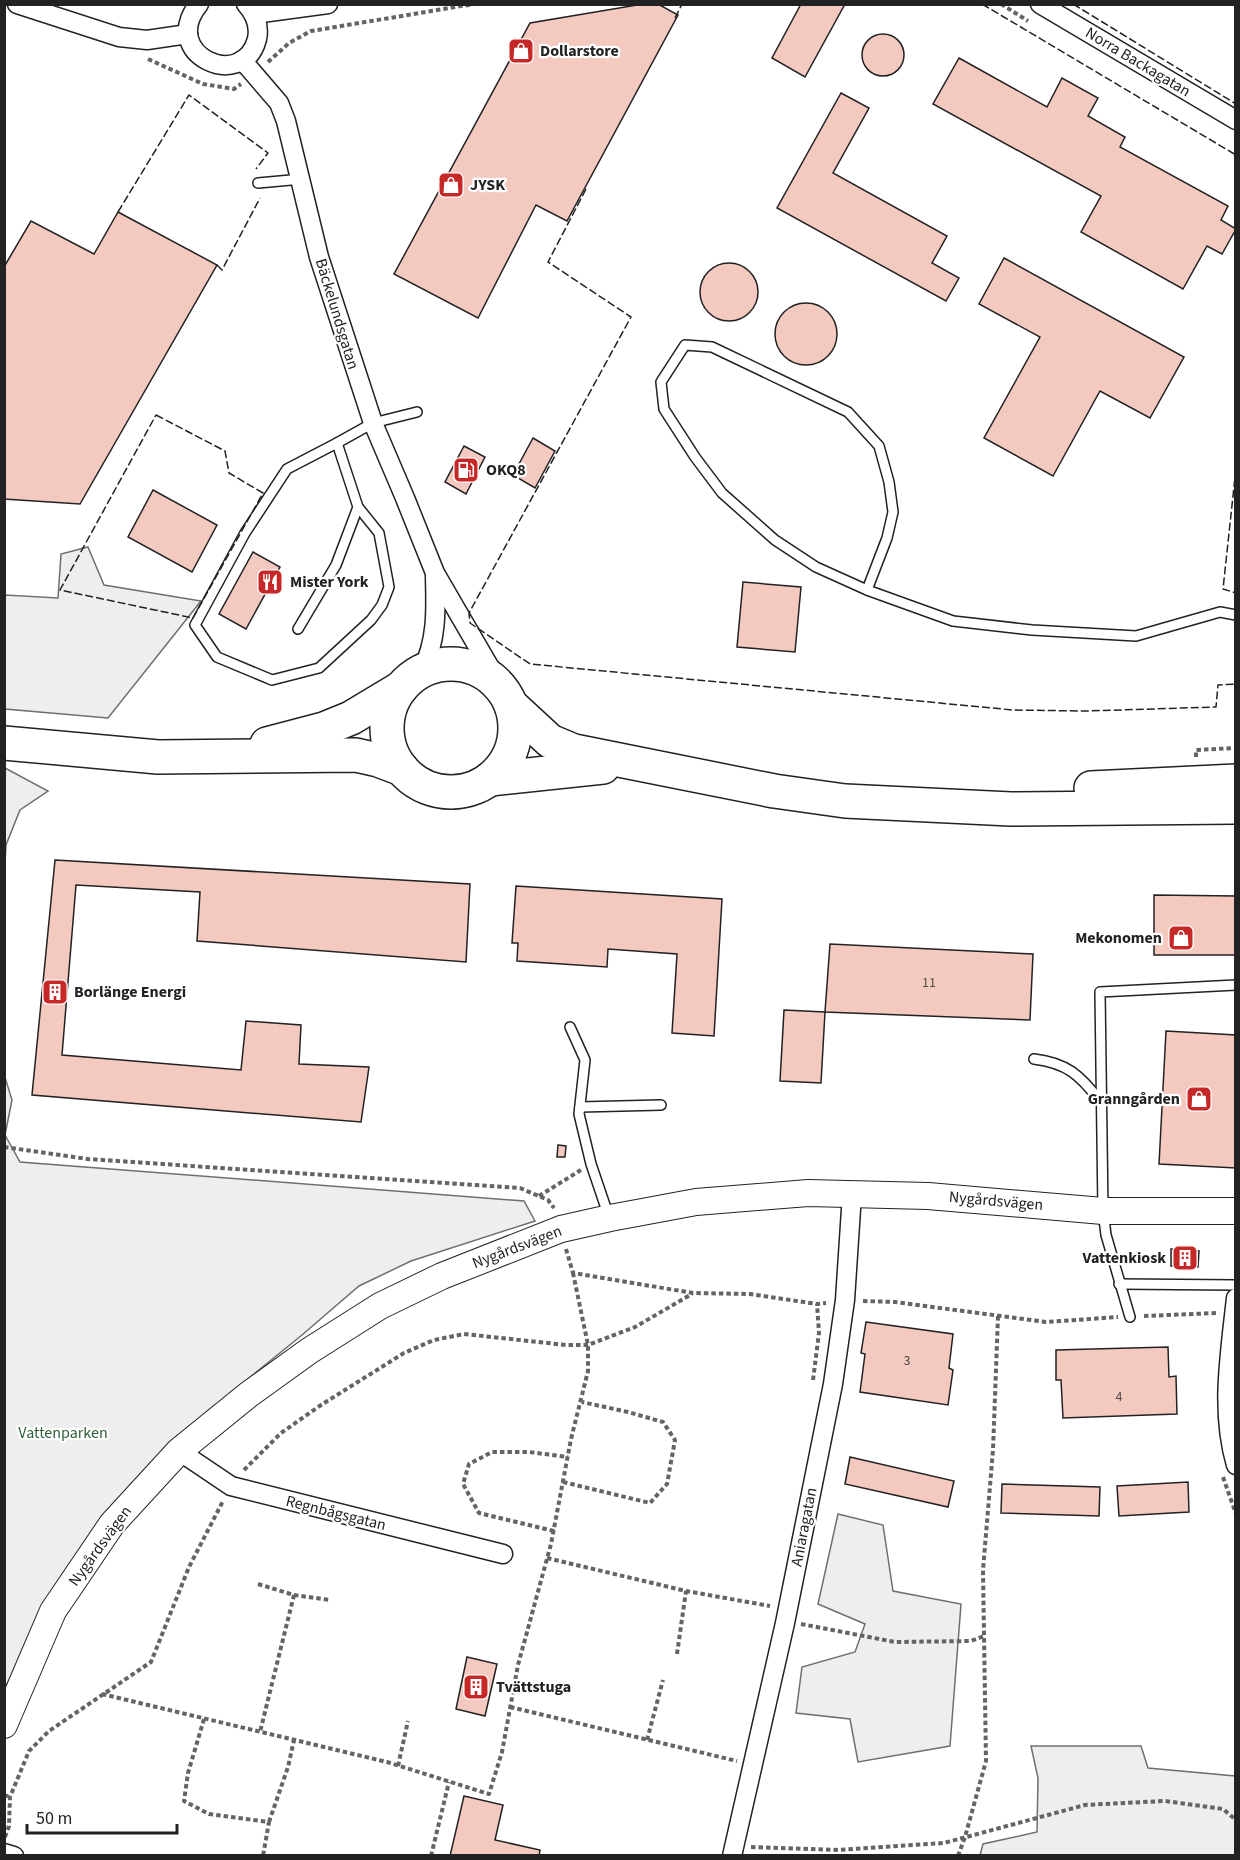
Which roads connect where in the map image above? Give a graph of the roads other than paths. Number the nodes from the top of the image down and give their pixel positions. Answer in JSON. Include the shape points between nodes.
{"nodes":[{"id":1,"x":17,"y":4,"type":"edge"},
{"id":2,"x":199,"y":4,"type":"edge"},
{"id":3,"x":328,"y":4,"type":"edge"},
{"id":4,"x":1040,"y":4,"type":"edge"},
{"id":5,"x":250,"y":9,"type":"edge"},
{"id":6,"x":188,"y":34,"type":"junction"},
{"id":7,"x":242,"y":60,"type":"junction"},
{"id":8,"x":1236,"y":120,"type":"edge"},
{"id":9,"x":302,"y":179,"type":"junction"},
{"id":10,"x":258,"y":183,"type":"dead end"},
{"id":11,"x":417,"y":412,"type":"dead end"},
{"id":12,"x":373,"y":423,"type":"junction"},
{"id":13,"x":337,"y":443,"type":"junction"},
{"id":14,"x":358,"y":507,"type":"junction"},
{"id":15,"x":435,"y":573,"type":"junction"},
{"id":16,"x":867,"y":590,"type":"junction"},
{"id":17,"x":1236,"y":615,"type":"edge"},
{"id":18,"x":298,"y":628,"type":"dead end"},
{"id":19,"x":412,"y":680,"type":"junction"},
{"id":20,"x":507,"y":698,"type":"junction"},
{"id":21,"x":4,"y":743,"type":"edge"},
{"id":22,"x":219,"y":756,"type":"junction"},
{"id":23,"x":638,"y":765,"type":"junction"},
{"id":24,"x":402,"y":769,"type":"junction"},
{"id":25,"x":490,"y":778,"type":"junction"},
{"id":26,"x":1236,"y":781,"type":"edge"},
{"id":27,"x":845,"y":801,"type":"junction"},
{"id":28,"x":1236,"y":807,"type":"edge"},
{"id":29,"x":1236,"y":985,"type":"edge"},
{"id":30,"x":570,"y":1027,"type":"dead end"},
{"id":31,"x":1034,"y":1059,"type":"dead end"},
{"id":32,"x":1100,"y":1101,"type":"junction"},
{"id":33,"x":661,"y":1105,"type":"dead end"},
{"id":34,"x":580,"y":1107,"type":"junction"},
{"id":35,"x":852,"y":1194,"type":"junction"},
{"id":36,"x":1103,"y":1211,"type":"junction"},
{"id":37,"x":1236,"y":1211,"type":"edge"},
{"id":38,"x":610,"y":1218,"type":"junction"},
{"id":39,"x":1119,"y":1284,"type":"junction"},
{"id":40,"x":1236,"y":1285,"type":"edge"},
{"id":41,"x":1235,"y":1306,"type":"edge"},
{"id":42,"x":1130,"y":1317,"type":"road end"},
{"id":43,"x":179,"y":1451,"type":"junction"},
{"id":44,"x":1236,"y":1465,"type":"edge"},
{"id":45,"x":503,"y":1554,"type":"dead end"},
{"id":46,"x":4,"y":1725,"type":"edge"},
{"id":47,"x":734,"y":1851,"type":"edge"},
{"id":48,"x":4,"y":1853,"type":"edge"},
{"id":49,"x":14,"y":1856,"type":"edge"}],
"edges":[{"from":1,"to":6,"type":"street","via":[[119,37],[147,40]]},
{"from":2,"to":6,"type":"street","via":[[188,23]]},
{"from":3,"to":5,"type":"street"},
{"from":4,"to":8,"type":"street","name":"Norra Backagatan"},
{"from":5,"to":7,"type":"street","via":[[258,23],[258,34],[250,53]]},
{"from":6,"to":7,"type":"street","via":[[191,46],[208,62],[225,65]]},
{"from":7,"to":9,"type":"street","name":"Bäckelundsgatan","via":[[279,103]]},
{"from":9,"to":10,"type":"lane"},
{"from":9,"to":12,"type":"street","name":"Bäckelundsgatan","via":[[319,257]]},
{"from":11,"to":12,"type":"lane"},
{"from":12,"to":13,"type":"lane"},
{"from":12,"to":15,"type":"street","name":"Bäckelundsgatan"},
{"from":13,"to":14,"type":"lane"},
{"from":13,"to":14,"type":"lane","via":[[286,469],[245,533],[195,625],[217,657],[272,680],[319,668],[371,620],[388,587],[379,533]]},
{"from":14,"to":18,"type":"lane","via":[[336,565]]},
{"from":15,"to":19,"type":"street","name":"Bäckelundsgatan","via":[[434,639],[430,654]]},
{"from":15,"to":20,"type":"street","name":"Bäckelundsgatan"},
{"from":16,"to":16,"type":"lane","via":[[893,512],[879,447],[848,412],[712,347],[685,345],[661,382],[664,409],[695,457],[722,493],[774,540],[816,567]]},
{"from":16,"to":17,"type":"lane","via":[[953,621],[1032,630],[1136,636],[1220,612]]},
{"from":19,"to":20,"type":"highway","via":[[439,665],[457,664],[490,678]]},
{"from":19,"to":22,"type":"highway","via":[[351,718],[324,729]]},
{"from":19,"to":24,"type":"highway","via":[[393,701],[387,729],[394,757]]},
{"from":20,"to":23,"type":"highway","via":[[550,741],[574,751]]},
{"from":20,"to":25,"type":"highway","via":[[514,725],[512,746],[500,769]]},
{"from":21,"to":22,"type":"highway","via":[[158,757]]},
{"from":22,"to":24,"type":"highway","via":[[356,755]]},
{"from":23,"to":25,"type":"highway"},
{"from":23,"to":27,"type":"highway"},
{"from":24,"to":25,"type":"highway","via":[[421,784],[444,791],[468,789]]},
{"from":26,"to":27,"type":"highway"},
{"from":27,"to":28,"type":"highway","via":[[1011,809]]},
{"from":29,"to":32,"type":"lane","via":[[1100,992]]},
{"from":30,"to":34,"type":"lane","via":[[585,1060]]},
{"from":31,"to":32,"type":"lane","via":[[1051,1061],[1081,1076]]},
{"from":32,"to":36,"type":"lane"},
{"from":33,"to":34,"type":"lane"},
{"from":34,"to":38,"type":"lane","via":[[591,1164]]},
{"from":35,"to":36,"type":"street","name":"Nygårdsvägen","via":[[928,1196]]},
{"from":35,"to":38,"type":"street","name":"Nygårdsvägen","via":[[808,1193],[696,1202]]},
{"from":35,"to":47,"type":"street","name":"Aniaragatan","via":[[845,1300],[833,1384]]},
{"from":36,"to":37,"type":"street","name":"Nygårdsvägen"},
{"from":36,"to":39,"type":"lane"},
{"from":38,"to":43,"type":"street","name":"Nygårdsvägen","via":[[561,1229],[442,1276],[380,1306],[248,1395]]},
{"from":39,"to":40,"type":"lane"},
{"from":39,"to":42,"type":"lane"},
{"from":41,"to":44,"type":"street","via":[[1227,1408]]},
{"from":43,"to":45,"type":"street","name":"Regnbågsgatan","via":[[231,1486]]},
{"from":43,"to":46,"type":"street","name":"Nygårdsvägen","via":[[112,1524],[53,1611]]},
{"from":48,"to":49,"type":"street"}]}
